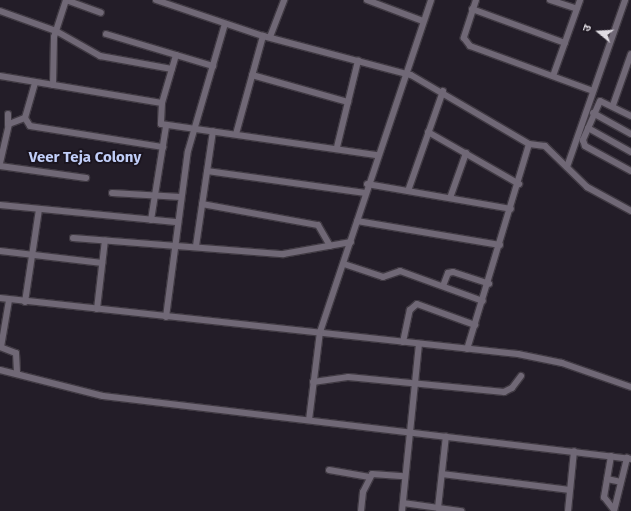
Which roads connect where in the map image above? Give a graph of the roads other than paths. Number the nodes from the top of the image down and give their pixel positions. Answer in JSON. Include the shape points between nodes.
{"nodes":[{"id":1,"x":66,"y":0,"type":"edge"},
{"id":2,"x":156,"y":0,"type":"edge"},
{"id":3,"x":284,"y":0,"type":"edge"},
{"id":4,"x":367,"y":0,"type":"edge"},
{"id":5,"x":431,"y":0,"type":"edge"},
{"id":6,"x":476,"y":0,"type":"edge"},
{"id":7,"x":550,"y":0,"type":"edge"},
{"id":8,"x":580,"y":0,"type":"edge"},
{"id":9,"x":625,"y":0,"type":"edge"},
{"id":10,"x":380,"y":2,"type":"edge"},
{"id":11,"x":472,"y":9,"type":"junction"},
{"id":12,"x":577,"y":9,"type":"junction"},
{"id":13,"x":0,"y":11,"type":"edge"},
{"id":14,"x":101,"y":13,"type":"dead end"},
{"id":15,"x":424,"y":21,"type":"junction"},
{"id":16,"x":225,"y":24,"type":"junction"},
{"id":17,"x":56,"y":31,"type":"junction"},
{"id":18,"x":106,"y":34,"type":"dead end"},
{"id":19,"x":263,"y":36,"type":"junction"},
{"id":20,"x":270,"y":37,"type":"junction"},
{"id":21,"x":565,"y":43,"type":"junction"},
{"id":22,"x":631,"y":54,"type":"edge"},
{"id":23,"x":176,"y":55,"type":"junction"},
{"id":24,"x":358,"y":61,"type":"junction"},
{"id":25,"x":213,"y":66,"type":"junction"},
{"id":26,"x":172,"y":69,"type":"junction"},
{"id":27,"x":406,"y":74,"type":"junction"},
{"id":28,"x":252,"y":75,"type":"junction"},
{"id":29,"x":0,"y":76,"type":"edge"},
{"id":30,"x":553,"y":76,"type":"junction"},
{"id":31,"x":35,"y":83,"type":"junction"},
{"id":32,"x":53,"y":86,"type":"junction"},
{"id":33,"x":443,"y":91,"type":"junction"},
{"id":34,"x":594,"y":91,"type":"junction"},
{"id":35,"x":348,"y":102,"type":"junction"},
{"id":36,"x":162,"y":103,"type":"junction"},
{"id":37,"x":613,"y":105,"type":"junction"},
{"id":38,"x":593,"y":113,"type":"junction"},
{"id":39,"x":8,"y":114,"type":"dead end"},
{"id":40,"x":631,"y":115,"type":"edge"},
{"id":41,"x":25,"y":118,"type":"junction"},
{"id":42,"x":8,"y":125,"type":"junction"},
{"id":43,"x":166,"y":126,"type":"junction"},
{"id":44,"x":588,"y":128,"type":"junction"},
{"id":45,"x":213,"y":131,"type":"junction"},
{"id":46,"x":194,"y":132,"type":"junction"},
{"id":47,"x":428,"y":132,"type":"junction"},
{"id":48,"x":236,"y":134,"type":"junction"},
{"id":49,"x":631,"y":134,"type":"edge"},
{"id":50,"x":529,"y":144,"type":"junction"},
{"id":51,"x":163,"y":146,"type":"junction"},
{"id":52,"x":337,"y":147,"type":"junction"},
{"id":53,"x":631,"y":152,"type":"edge"},
{"id":54,"x":466,"y":153,"type":"junction"},
{"id":55,"x":376,"y":155,"type":"junction"},
{"id":56,"x":0,"y":162,"type":"edge"},
{"id":57,"x":0,"y":166,"type":"edge"},
{"id":58,"x":567,"y":168,"type":"junction"},
{"id":59,"x":207,"y":171,"type":"junction"},
{"id":60,"x":631,"y":171,"type":"edge"},
{"id":61,"x":86,"y":178,"type":"dead end"},
{"id":62,"x":368,"y":184,"type":"junction"},
{"id":63,"x":519,"y":184,"type":"junction"},
{"id":64,"x":408,"y":191,"type":"junction"},
{"id":65,"x":112,"y":193,"type":"dead end"},
{"id":66,"x":365,"y":193,"type":"junction"},
{"id":67,"x":154,"y":195,"type":"junction"},
{"id":68,"x":181,"y":197,"type":"junction"},
{"id":69,"x":450,"y":198,"type":"junction"},
{"id":70,"x":202,"y":204,"type":"junction"},
{"id":71,"x":0,"y":205,"type":"edge"},
{"id":72,"x":39,"y":209,"type":"junction"},
{"id":73,"x":511,"y":209,"type":"junction"},
{"id":74,"x":631,"y":211,"type":"edge"},
{"id":75,"x":151,"y":220,"type":"junction"},
{"id":76,"x":357,"y":221,"type":"junction"},
{"id":77,"x":178,"y":222,"type":"junction"},
{"id":78,"x":74,"y":238,"type":"dead end"},
{"id":79,"x":105,"y":240,"type":"junction"},
{"id":80,"x":351,"y":242,"type":"junction"},
{"id":81,"x":175,"y":244,"type":"junction"},
{"id":82,"x":500,"y":245,"type":"junction"},
{"id":83,"x":196,"y":246,"type":"junction"},
{"id":84,"x":330,"y":246,"type":"junction"},
{"id":85,"x":0,"y":251,"type":"edge"},
{"id":86,"x":32,"y":255,"type":"junction"},
{"id":87,"x":102,"y":263,"type":"junction"},
{"id":88,"x":344,"y":264,"type":"junction"},
{"id":89,"x":489,"y":284,"type":"junction"},
{"id":90,"x":443,"y":286,"type":"junction"},
{"id":91,"x":0,"y":298,"type":"edge"},
{"id":92,"x":9,"y":300,"type":"junction"},
{"id":93,"x":483,"y":301,"type":"junction"},
{"id":94,"x":25,"y":302,"type":"junction"},
{"id":95,"x":97,"y":309,"type":"junction"},
{"id":96,"x":166,"y":317,"type":"junction"},
{"id":97,"x":475,"y":325,"type":"junction"},
{"id":98,"x":320,"y":332,"type":"junction"},
{"id":99,"x":403,"y":342,"type":"junction"},
{"id":100,"x":419,"y":344,"type":"junction"},
{"id":101,"x":0,"y":347,"type":"edge"},
{"id":102,"x":467,"y":349,"type":"junction"},
{"id":103,"x":0,"y":370,"type":"edge"},
{"id":104,"x":17,"y":374,"type":"junction"},
{"id":105,"x":521,"y":376,"type":"dead end"},
{"id":106,"x":313,"y":382,"type":"junction"},
{"id":107,"x":414,"y":383,"type":"junction"},
{"id":108,"x":631,"y":387,"type":"edge"},
{"id":109,"x":309,"y":420,"type":"junction"},
{"id":110,"x":407,"y":432,"type":"junction"},
{"id":111,"x":446,"y":436,"type":"junction"},
{"id":112,"x":574,"y":451,"type":"junction"},
{"id":113,"x":611,"y":456,"type":"junction"},
{"id":114,"x":629,"y":459,"type":"edge"},
{"id":115,"x":329,"y":470,"type":"dead end"},
{"id":116,"x":442,"y":474,"type":"junction"},
{"id":117,"x":404,"y":476,"type":"junction"},
{"id":118,"x":369,"y":477,"type":"junction"},
{"id":119,"x":606,"y":479,"type":"junction"},
{"id":120,"x":622,"y":482,"type":"junction"},
{"id":121,"x":570,"y":490,"type":"junction"},
{"id":122,"x":403,"y":503,"type":"junction"},
{"id":123,"x":438,"y":508,"type":"junction"},
{"id":124,"x":431,"y":509,"type":"edge"},
{"id":125,"x":361,"y":511,"type":"edge"},
{"id":126,"x":402,"y":511,"type":"edge"},
{"id":127,"x":461,"y":511,"type":"edge"},
{"id":128,"x":568,"y":511,"type":"edge"},
{"id":129,"x":614,"y":511,"type":"edge"}],
"edges":[{"from":1,"to":14,"type":"street"},
{"from":1,"to":17,"type":"street"},
{"from":2,"to":16,"type":"street"},
{"from":3,"to":20,"type":"street"},
{"from":4,"to":10,"type":"street"},
{"from":5,"to":15,"type":"street"},
{"from":6,"to":11,"type":"street"},
{"from":7,"to":12,"type":"street"},
{"from":8,"to":12,"type":"street"},
{"from":9,"to":34,"type":"street"},
{"from":10,"to":15,"type":"street"},
{"from":11,"to":21,"type":"street"},
{"from":11,"to":30,"type":"street","via":[[464,38],[470,46]]},
{"from":12,"to":21,"type":"street"},
{"from":13,"to":17,"type":"street"},
{"from":15,"to":27,"type":"street"},
{"from":16,"to":19,"type":"street"},
{"from":16,"to":25,"type":"street"},
{"from":17,"to":26,"type":"street","via":[[100,56]]},
{"from":17,"to":32,"type":"street"},
{"from":18,"to":23,"type":"street"},
{"from":19,"to":20,"type":"street"},
{"from":19,"to":28,"type":"street"},
{"from":20,"to":24,"type":"street"},
{"from":21,"to":30,"type":"street"},
{"from":22,"to":37,"type":"street"},
{"from":23,"to":25,"type":"street"},
{"from":23,"to":26,"type":"street"},
{"from":24,"to":27,"type":"street"},
{"from":24,"to":35,"type":"street"},
{"from":25,"to":46,"type":"street"},
{"from":26,"to":36,"type":"street"},
{"from":27,"to":33,"type":"street"},
{"from":27,"to":55,"type":"street"},
{"from":28,"to":35,"type":"street"},
{"from":28,"to":48,"type":"street"},
{"from":29,"to":31,"type":"street"},
{"from":30,"to":34,"type":"street"},
{"from":31,"to":32,"type":"street"},
{"from":31,"to":41,"type":"street"},
{"from":32,"to":36,"type":"street"},
{"from":33,"to":47,"type":"street"},
{"from":33,"to":50,"type":"street"},
{"from":34,"to":58,"type":"street"},
{"from":35,"to":52,"type":"street"},
{"from":36,"to":43,"type":"street","via":[[159,121]]},
{"from":37,"to":38,"type":"street","via":[[600,101]]},
{"from":37,"to":40,"type":"street"},
{"from":38,"to":44,"type":"street"},
{"from":38,"to":49,"type":"street"},
{"from":39,"to":42,"type":"street"},
{"from":41,"to":42,"type":"street"},
{"from":41,"to":51,"type":"street","via":[[36,128]]},
{"from":42,"to":56,"type":"street"},
{"from":43,"to":46,"type":"street"},
{"from":43,"to":51,"type":"street"},
{"from":44,"to":53,"type":"street"},
{"from":44,"to":60,"type":"street","via":[[583,140],[585,146]]},
{"from":45,"to":46,"type":"street"},
{"from":45,"to":48,"type":"street"},
{"from":45,"to":59,"type":"street"},
{"from":46,"to":68,"type":"street"},
{"from":47,"to":54,"type":"street"},
{"from":47,"to":64,"type":"street"},
{"from":48,"to":52,"type":"street"},
{"from":50,"to":58,"type":"street","via":[[546,146]]},
{"from":50,"to":63,"type":"street"},
{"from":51,"to":67,"type":"street"},
{"from":52,"to":55,"type":"street"},
{"from":54,"to":63,"type":"street"},
{"from":54,"to":69,"type":"street"},
{"from":55,"to":62,"type":"street"},
{"from":57,"to":61,"type":"street"},
{"from":58,"to":74,"type":"street","via":[[587,187]]},
{"from":59,"to":66,"type":"street"},
{"from":59,"to":70,"type":"street"},
{"from":62,"to":64,"type":"street"},
{"from":62,"to":66,"type":"street"},
{"from":63,"to":73,"type":"street"},
{"from":64,"to":69,"type":"street"},
{"from":65,"to":67,"type":"street"},
{"from":66,"to":76,"type":"street"},
{"from":67,"to":68,"type":"street"},
{"from":67,"to":75,"type":"street"},
{"from":68,"to":77,"type":"street"},
{"from":69,"to":73,"type":"street"},
{"from":70,"to":83,"type":"street"},
{"from":70,"to":84,"type":"street","via":[[318,225]]},
{"from":71,"to":72,"type":"street"},
{"from":72,"to":75,"type":"street"},
{"from":72,"to":86,"type":"street"},
{"from":73,"to":82,"type":"street"},
{"from":75,"to":77,"type":"street"},
{"from":76,"to":80,"type":"street"},
{"from":76,"to":82,"type":"street"},
{"from":77,"to":81,"type":"street"},
{"from":78,"to":79,"type":"street"},
{"from":79,"to":81,"type":"street"},
{"from":79,"to":87,"type":"street"},
{"from":80,"to":84,"type":"street"},
{"from":80,"to":88,"type":"street"},
{"from":81,"to":83,"type":"street"},
{"from":81,"to":96,"type":"street"},
{"from":82,"to":89,"type":"street"},
{"from":83,"to":84,"type":"street","via":[[282,254]]},
{"from":85,"to":86,"type":"street"},
{"from":86,"to":87,"type":"street"},
{"from":86,"to":94,"type":"street"},
{"from":87,"to":95,"type":"street"},
{"from":88,"to":90,"type":"street","via":[[384,277],[400,271]]},
{"from":88,"to":98,"type":"street"},
{"from":89,"to":90,"type":"street","via":[[453,272],[448,273]]},
{"from":89,"to":93,"type":"street"},
{"from":90,"to":93,"type":"street"},
{"from":91,"to":92,"type":"street"},
{"from":92,"to":94,"type":"street"},
{"from":92,"to":101,"type":"street"},
{"from":93,"to":97,"type":"street"},
{"from":94,"to":95,"type":"street"},
{"from":95,"to":96,"type":"street"},
{"from":96,"to":98,"type":"street"},
{"from":97,"to":99,"type":"street","via":[[417,304],[410,310]]},
{"from":97,"to":102,"type":"street"},
{"from":98,"to":99,"type":"street"},
{"from":98,"to":106,"type":"street"},
{"from":99,"to":100,"type":"street"},
{"from":100,"to":102,"type":"street"},
{"from":100,"to":107,"type":"street"},
{"from":101,"to":104,"type":"street","via":[[16,353]]},
{"from":102,"to":108,"type":"street","via":[[562,363]]},
{"from":103,"to":104,"type":"street"},
{"from":104,"to":109,"type":"street","via":[[97,395]]},
{"from":105,"to":107,"type":"street","via":[[512,388],[504,392]]},
{"from":106,"to":107,"type":"street","via":[[348,377]]},
{"from":106,"to":109,"type":"street"},
{"from":107,"to":110,"type":"street"},
{"from":109,"to":110,"type":"street"},
{"from":110,"to":111,"type":"street"},
{"from":110,"to":117,"type":"street"},
{"from":111,"to":112,"type":"street"},
{"from":111,"to":116,"type":"street"},
{"from":112,"to":113,"type":"street"},
{"from":112,"to":121,"type":"street"},
{"from":113,"to":114,"type":"street"},
{"from":113,"to":119,"type":"street"},
{"from":114,"to":120,"type":"street"},
{"from":115,"to":118,"type":"street"},
{"from":116,"to":121,"type":"street"},
{"from":116,"to":123,"type":"street"},
{"from":117,"to":118,"type":"street","via":[[372,474]]},
{"from":117,"to":122,"type":"street"},
{"from":118,"to":125,"type":"street","via":[[361,498]]},
{"from":119,"to":120,"type":"street"},
{"from":119,"to":129,"type":"street","via":[[604,497]]},
{"from":120,"to":129,"type":"street"},
{"from":121,"to":128,"type":"street"},
{"from":122,"to":124,"type":"street"},
{"from":122,"to":126,"type":"street"},
{"from":123,"to":124,"type":"street"},
{"from":123,"to":127,"type":"street"}]}
